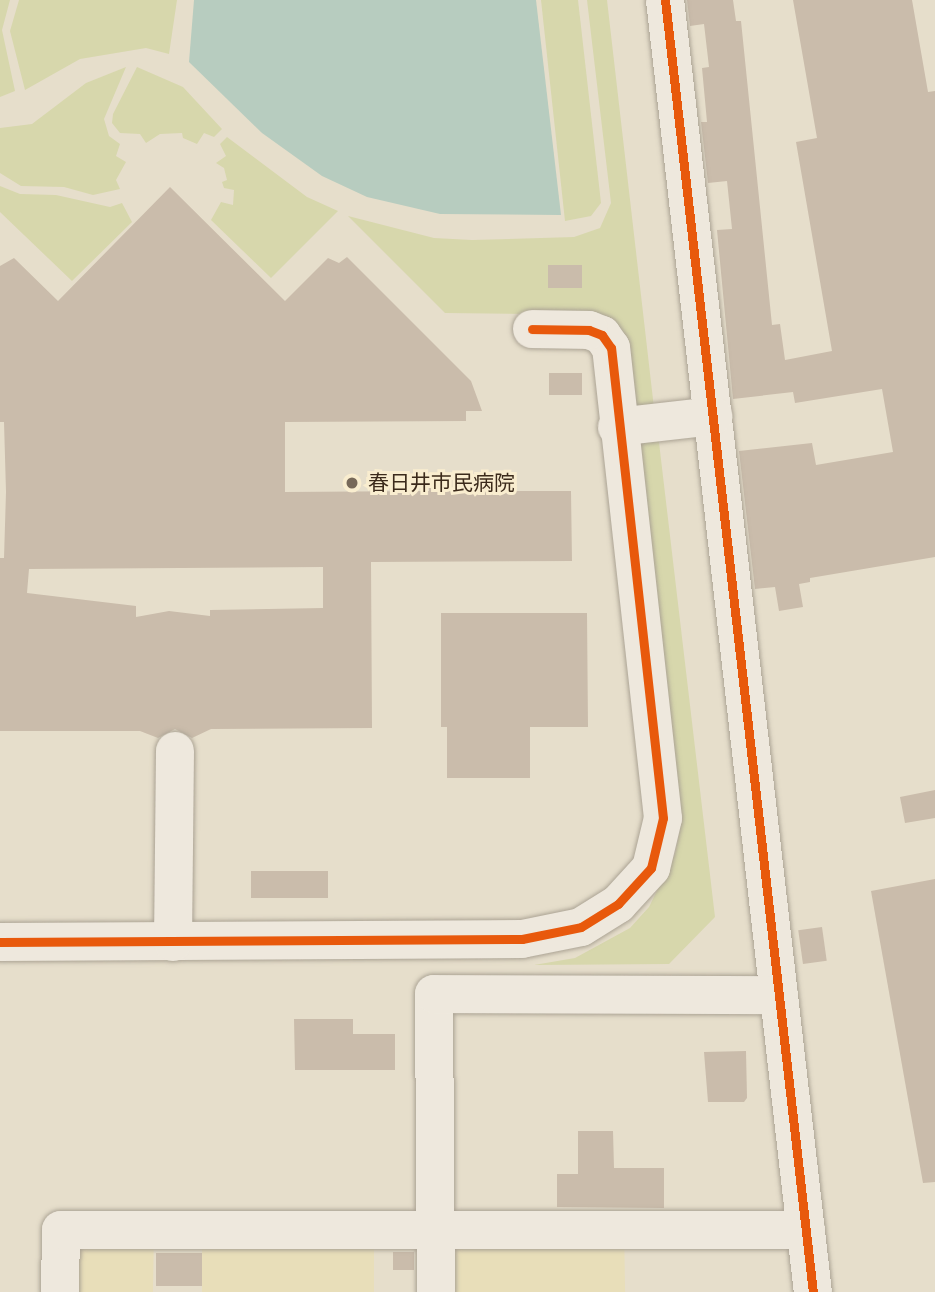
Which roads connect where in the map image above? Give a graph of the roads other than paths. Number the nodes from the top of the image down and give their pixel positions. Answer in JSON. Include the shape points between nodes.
{"nodes":[{"id":1,"x":665,"y":0,"type":"edge"},
{"id":2,"x":532,"y":329,"type":"dead end"},
{"id":3,"x":713,"y":416,"type":"junction"},
{"id":4,"x":617,"y":426,"type":"junction"},
{"id":5,"x":175,"y":751,"type":"dead end"},
{"id":6,"x":0,"y":942,"type":"edge"},
{"id":7,"x":173,"y":942,"type":"junction"},
{"id":8,"x":779,"y":995,"type":"junction"},
{"id":9,"x":435,"y":1230,"type":"junction"},
{"id":10,"x":806,"y":1230,"type":"junction"},
{"id":11,"x":60,"y":1292,"type":"edge"},
{"id":12,"x":436,"y":1292,"type":"edge"},
{"id":13,"x":813,"y":1292,"type":"edge"}],
"edges":[{"from":1,"to":3,"type":"street"},
{"from":2,"to":4,"type":"street","via":[[589,330],[602,335],[611,348]]},
{"from":3,"to":4,"type":"street"},
{"from":3,"to":8,"type":"street"},
{"from":4,"to":7,"type":"street","via":[[663,818],[651,868],[618,904],[580,927],[522,939]]},
{"from":5,"to":7,"type":"street"},
{"from":6,"to":7,"type":"street"},
{"from":8,"to":9,"type":"street","via":[[434,994]]},
{"from":8,"to":10,"type":"street"},
{"from":9,"to":10,"type":"street"},
{"from":9,"to":11,"type":"street","via":[[61,1230]]},
{"from":9,"to":12,"type":"street"},
{"from":10,"to":13,"type":"street"}]}
